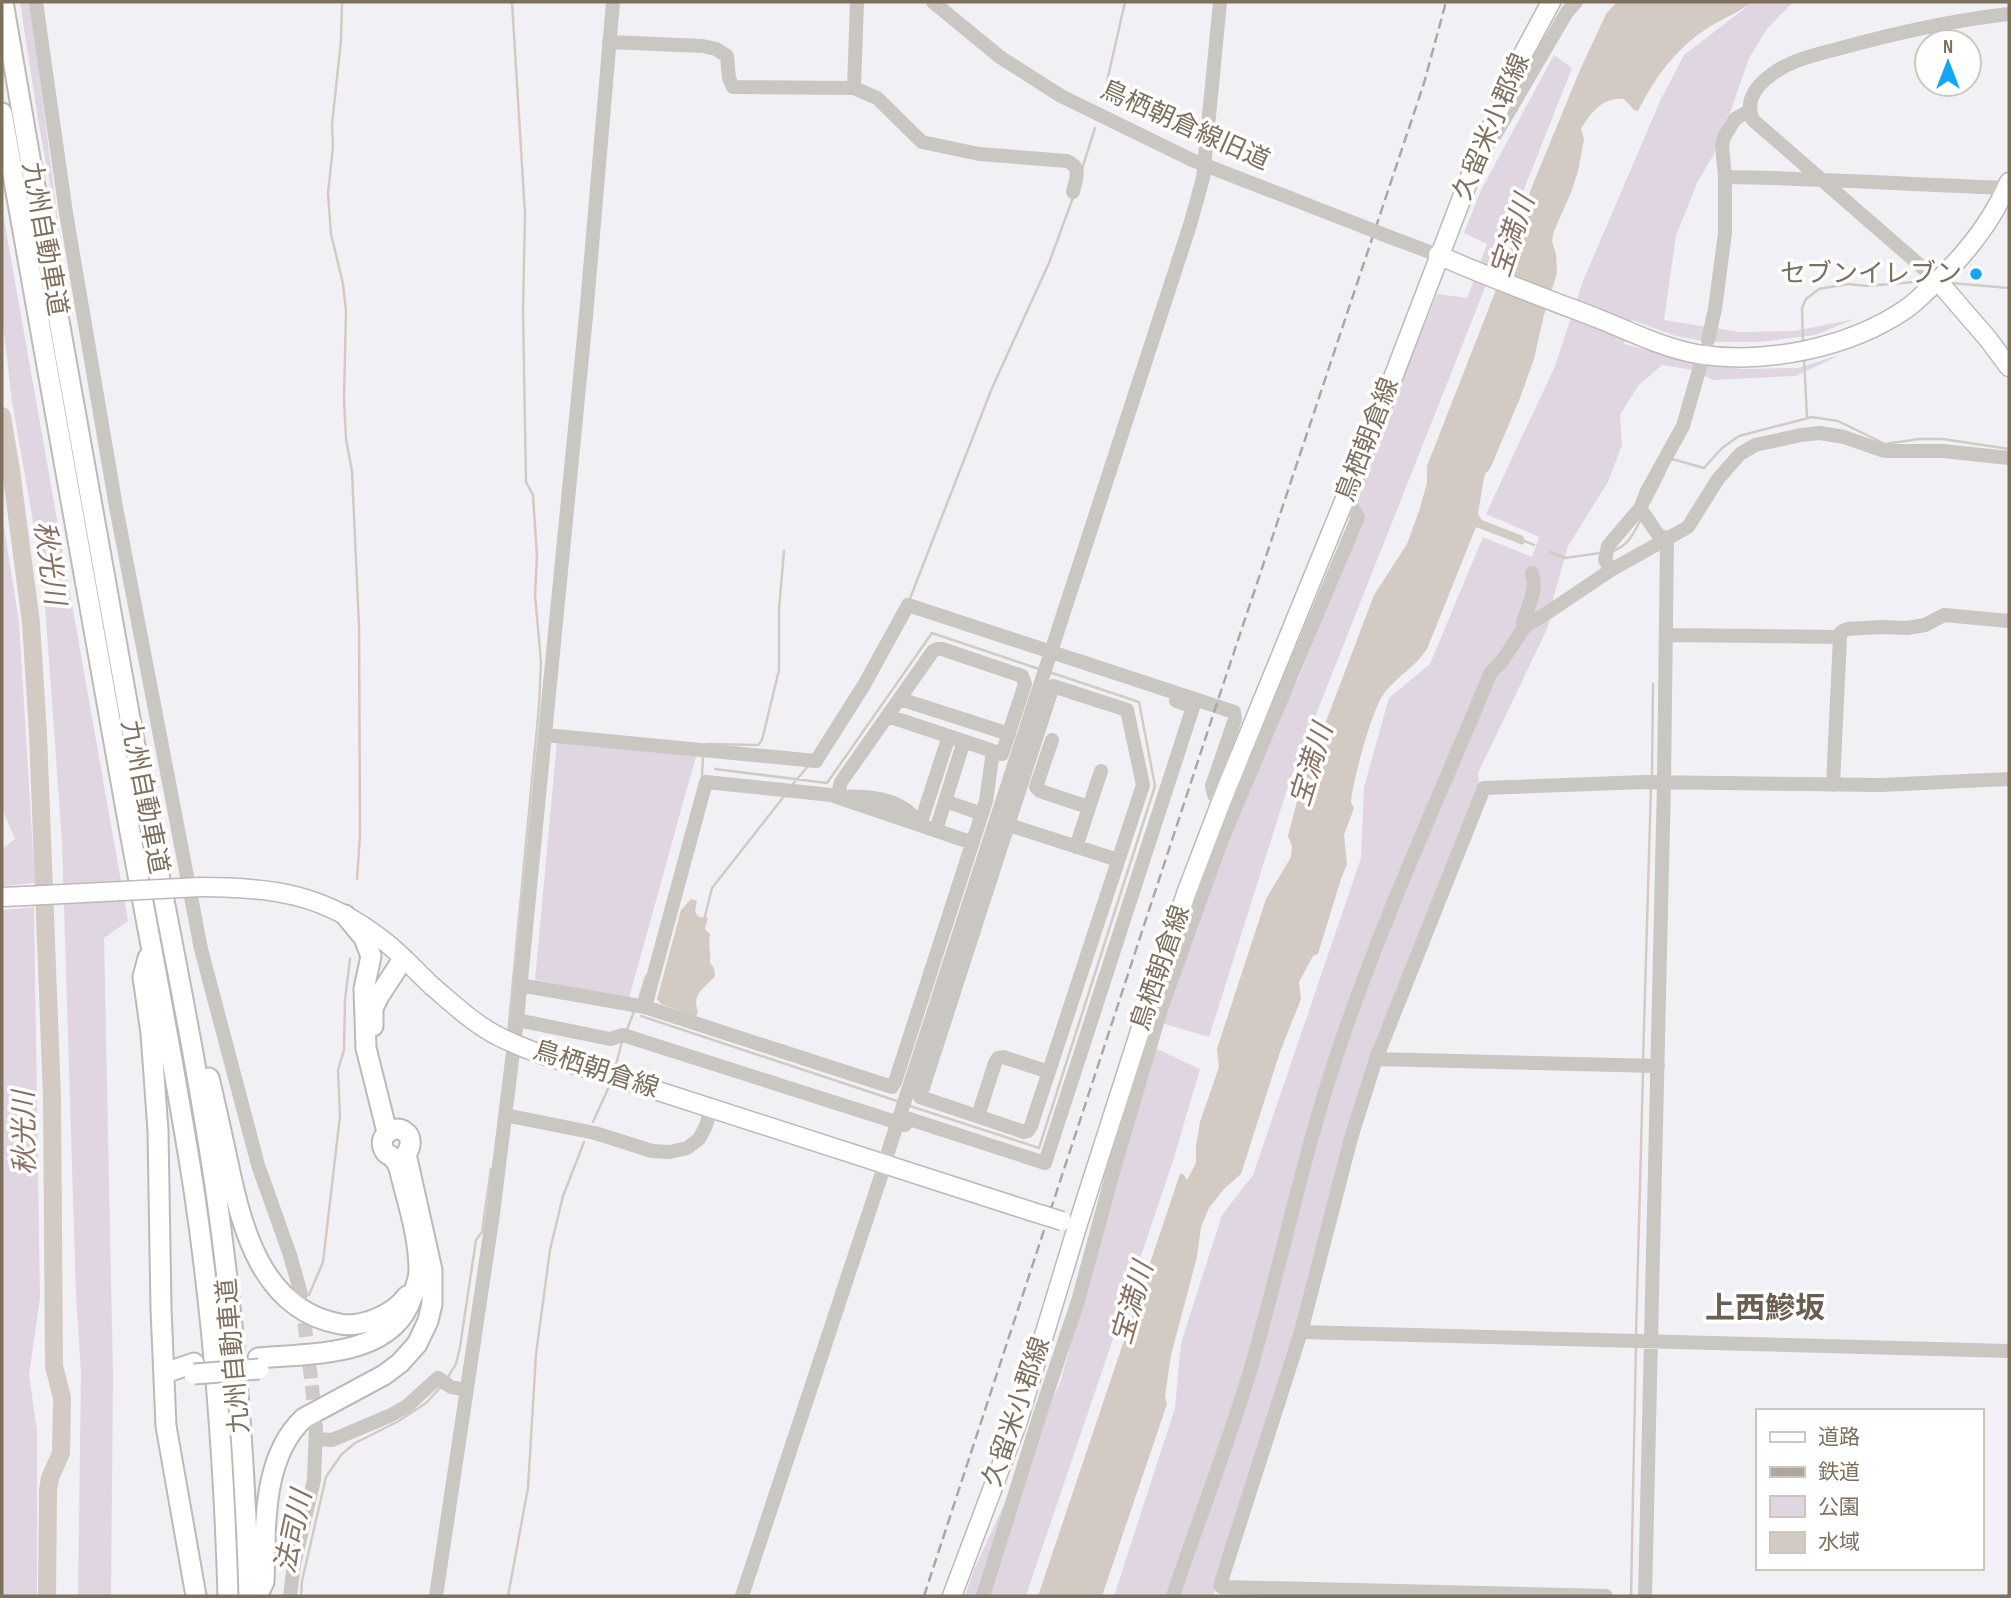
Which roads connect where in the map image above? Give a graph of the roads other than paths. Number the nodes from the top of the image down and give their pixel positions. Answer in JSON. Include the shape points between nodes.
{"nodes":[{"id":1,"x":3,"y":2,"type":"edge"},
{"id":2,"x":36,"y":2,"type":"edge"},
{"id":3,"x":612,"y":2,"type":"edge"},
{"id":4,"x":857,"y":2,"type":"edge"},
{"id":5,"x":933,"y":2,"type":"edge"},
{"id":6,"x":1220,"y":2,"type":"edge"},
{"id":7,"x":1551,"y":2,"type":"edge"},
{"id":8,"x":1576,"y":2,"type":"edge"},
{"id":9,"x":2007,"y":10,"type":"edge"},
{"id":10,"x":609,"y":42,"type":"junction"},
{"id":11,"x":854,"y":88,"type":"junction"},
{"id":12,"x":2,"y":113,"type":"edge"},
{"id":13,"x":1751,"y":115,"type":"junction"},
{"id":14,"x":1471,"y":174,"type":"junction"},
{"id":15,"x":1725,"y":177,"type":"junction"},
{"id":16,"x":1819,"y":178,"type":"junction"},
{"id":17,"x":2008,"y":186,"type":"edge"},
{"id":18,"x":1073,"y":192,"type":"dead end"},
{"id":19,"x":1438,"y":256,"type":"junction"},
{"id":20,"x":1938,"y":281,"type":"junction"},
{"id":21,"x":1708,"y":340,"type":"dead end"},
{"id":22,"x":1700,"y":367,"type":"dead end"},
{"id":23,"x":2009,"y":367,"type":"edge"},
{"id":24,"x":2009,"y":458,"type":"edge"},
{"id":25,"x":1346,"y":498,"type":"junction"},
{"id":26,"x":1641,"y":507,"type":"junction"},
{"id":27,"x":1667,"y":538,"type":"junction"},
{"id":28,"x":1611,"y":570,"type":"junction"},
{"id":29,"x":1532,"y":573,"type":"dead end"},
{"id":30,"x":2009,"y":621,"type":"edge"},
{"id":31,"x":1527,"y":625,"type":"junction"},
{"id":32,"x":1667,"y":635,"type":"junction"},
{"id":33,"x":1840,"y":637,"type":"junction"},
{"id":34,"x":1054,"y":657,"type":"junction"},
{"id":35,"x":1146,"y":687,"type":"junction"},
{"id":36,"x":900,"y":699,"type":"junction"},
{"id":37,"x":888,"y":716,"type":"junction"},
{"id":38,"x":1009,"y":734,"type":"junction"},
{"id":39,"x":545,"y":735,"type":"junction"},
{"id":40,"x":949,"y":736,"type":"junction"},
{"id":41,"x":1052,"y":740,"type":"dead end"},
{"id":42,"x":964,"y":741,"type":"junction"},
{"id":43,"x":1010,"y":757,"type":"junction"},
{"id":44,"x":1101,"y":771,"type":"dead end"},
{"id":45,"x":2009,"y":779,"type":"edge"},
{"id":46,"x":1655,"y":782,"type":"junction"},
{"id":47,"x":1833,"y":785,"type":"junction"},
{"id":48,"x":837,"y":797,"type":"junction"},
{"id":49,"x":945,"y":801,"type":"junction"},
{"id":50,"x":1221,"y":803,"type":"junction"},
{"id":51,"x":1088,"y":807,"type":"junction"},
{"id":52,"x":146,"y":808,"type":"junction"},
{"id":53,"x":982,"y":814,"type":"junction"},
{"id":54,"x":920,"y":825,"type":"junction"},
{"id":55,"x":1009,"y":825,"type":"junction"},
{"id":56,"x":936,"y":830,"type":"junction"},
{"id":57,"x":973,"y":843,"type":"junction"},
{"id":58,"x":1076,"y":847,"type":"junction"},
{"id":59,"x":1118,"y":860,"type":"junction"},
{"id":60,"x":2,"y":897,"type":"edge"},
{"id":61,"x":345,"y":915,"type":"junction"},
{"id":62,"x":151,"y":946,"type":"junction"},
{"id":63,"x":403,"y":958,"type":"junction"},
{"id":64,"x":520,"y":985,"type":"junction"},
{"id":65,"x":645,"y":1007,"type":"junction"},
{"id":66,"x":363,"y":1008,"type":"junction"},
{"id":67,"x":517,"y":1020,"type":"junction"},
{"id":68,"x":1376,"y":1059,"type":"junction"},
{"id":69,"x":1648,"y":1066,"type":"junction"},
{"id":70,"x":1049,"y":1072,"type":"junction"},
{"id":71,"x":711,"y":1108,"type":"junction"},
{"id":72,"x":505,"y":1115,"type":"junction"},
{"id":73,"x":978,"y":1116,"type":"junction"},
{"id":74,"x":899,"y":1119,"type":"junction"},
{"id":75,"x":392,"y":1131,"type":"junction"},
{"id":76,"x":887,"y":1155,"type":"dead end"},
{"id":77,"x":399,"y":1156,"type":"junction"},
{"id":78,"x":1045,"y":1172,"type":"dead end"},
{"id":79,"x":880,"y":1176,"type":"dead end"},
{"id":80,"x":1069,"y":1224,"type":"junction"},
{"id":81,"x":426,"y":1242,"type":"junction"},
{"id":82,"x":420,"y":1274,"type":"junction"},
{"id":83,"x":301,"y":1294,"type":"tunnel mouth"},
{"id":84,"x":1301,"y":1332,"type":"junction"},
{"id":85,"x":1641,"y":1342,"type":"junction"},
{"id":86,"x":2009,"y":1351,"type":"edge"},
{"id":87,"x":259,"y":1363,"type":"junction"},
{"id":88,"x":164,"y":1373,"type":"junction"},
{"id":89,"x":466,"y":1390,"type":"junction"},
{"id":90,"x":1317,"y":1593,"type":"edge"},
{"id":91,"x":196,"y":1596,"type":"edge"},
{"id":92,"x":228,"y":1596,"type":"edge"},
{"id":93,"x":249,"y":1596,"type":"edge"},
{"id":94,"x":257,"y":1596,"type":"edge"},
{"id":95,"x":290,"y":1596,"type":"edge"},
{"id":96,"x":436,"y":1596,"type":"edge"},
{"id":97,"x":742,"y":1596,"type":"edge"},
{"id":98,"x":952,"y":1596,"type":"edge"},
{"id":99,"x":983,"y":1596,"type":"edge"},
{"id":100,"x":1173,"y":1596,"type":"edge"},
{"id":101,"x":1606,"y":1596,"type":"edge"},
{"id":102,"x":1644,"y":1596,"type":"edge"}],
"edges":[{"from":1,"to":52,"type":"highway","name":"九州自動車道"},
{"from":2,"to":83,"type":"street","via":[[114,494],[201,949],[258,1165]]},
{"from":3,"to":10,"type":"street"},
{"from":4,"to":11,"type":"street"},
{"from":5,"to":19,"type":"street","name":"鳥栖朝倉線旧道","bridge":true,"via":[[1000,57],[1061,96],[1192,160]]},
{"from":6,"to":34,"type":"street","via":[[1203,178]]},
{"from":7,"to":14,"type":"main road","name":"久留米小郡線"},
{"from":8,"to":14,"type":"street"},
{"from":9,"to":13,"type":"street","via":[[1808,57],[1778,70],[1754,91]]},
{"from":10,"to":11,"type":"street","via":[[716,49],[727,56],[733,87]]},
{"from":10,"to":39,"type":"street"},
{"from":11,"to":18,"type":"street","via":[[877,98],[922,142],[979,155],[1074,164]]},
{"from":12,"to":62,"type":"highway","name":"九州自動車道"},
{"from":13,"to":15,"type":"street","via":[[1735,119],[1724,137]]},
{"from":13,"to":16,"type":"street"},
{"from":14,"to":19,"type":"main road","name":"久留米小郡線"},
{"from":15,"to":16,"type":"street"},
{"from":15,"to":21,"type":"street","via":[[1725,233]]},
{"from":16,"to":17,"type":"street"},
{"from":16,"to":20,"type":"street"},
{"from":17,"to":20,"type":"main road","via":[[1978,238]]},
{"from":19,"to":20,"type":"main road","via":[[1697,354],[1780,354],[1850,338],[1907,308]]},
{"from":19,"to":25,"type":"main road","name":"鳥栖朝倉線"},
{"from":20,"to":23,"type":"main road"},
{"from":22,"to":26,"type":"street","via":[[1683,426]]},
{"from":24,"to":27,"type":"street","via":[[1943,450],[1884,452],[1820,433],[1755,445],[1740,454],[1718,479],[1688,527]]},
{"from":25,"to":50,"type":"main road","name":"鳥栖朝倉線"},
{"from":25,"to":99,"type":"street","via":[[1358,517],[1221,842],[1161,1009],[1079,1301]]},
{"from":26,"to":27,"type":"street","via":[[1659,536]]},
{"from":26,"to":28,"type":"street","via":[[1608,546],[1605,561]]},
{"from":27,"to":28,"type":"street"},
{"from":27,"to":32,"type":"street"},
{"from":28,"to":31,"type":"street"},
{"from":29,"to":31,"type":"street","via":[[1533,591],[1523,622]]},
{"from":30,"to":33,"type":"street","via":[[1944,615],[1907,628],[1847,629]]},
{"from":31,"to":100,"type":"street","via":[[1491,672],[1362,982],[1319,1111],[1252,1363]]},
{"from":32,"to":33,"type":"street"},
{"from":32,"to":46,"type":"street"},
{"from":33,"to":47,"type":"street"},
{"from":34,"to":35,"type":"street"},
{"from":34,"to":39,"type":"street","via":[[908,605],[816,761]]},
{"from":34,"to":43,"type":"street"},
{"from":35,"to":50,"type":"street","via":[[1234,712],[1212,786]]},
{"from":35,"to":74,"type":"street","via":[[1193,707],[1045,1163]]},
{"from":36,"to":37,"type":"street"},
{"from":36,"to":38,"type":"street"},
{"from":36,"to":38,"type":"street","via":[[933,651],[953,653],[1025,679]]},
{"from":37,"to":40,"type":"street"},
{"from":37,"to":48,"type":"street","via":[[841,782]]},
{"from":38,"to":43,"type":"street"},
{"from":39,"to":64,"type":"street"},
{"from":40,"to":42,"type":"street"},
{"from":40,"to":54,"type":"street"},
{"from":41,"to":51,"type":"street","via":[[1036,787]]},
{"from":42,"to":43,"type":"street"},
{"from":42,"to":49,"type":"street"},
{"from":43,"to":53,"type":"street"},
{"from":43,"to":55,"type":"street"},
{"from":43,"to":59,"type":"street","via":[[1054,686],[1127,710],[1143,785]]},
{"from":43,"to":74,"type":"street"},
{"from":44,"to":51,"type":"street"},
{"from":45,"to":47,"type":"street"},
{"from":46,"to":47,"type":"street"},
{"from":46,"to":68,"type":"street","via":[[1483,788]]},
{"from":46,"to":69,"type":"street"},
{"from":48,"to":54,"type":"street"},
{"from":48,"to":65,"type":"street","via":[[706,782]]},
{"from":49,"to":53,"type":"street"},
{"from":49,"to":56,"type":"street"},
{"from":50,"to":80,"type":"main road","name":"鳥栖朝倉線"},
{"from":51,"to":58,"type":"street"},
{"from":52,"to":82,"type":"highway","via":[[235,1197],[260,1263],[291,1303],[308,1314],[344,1325],[386,1313],[405,1299]]},
{"from":52,"to":93,"type":"highway","name":"九州自動車道","via":[[216,1191],[240,1405]]},
{"from":53,"to":57,"type":"street"},
{"from":54,"to":56,"type":"street"},
{"from":55,"to":58,"type":"street"},
{"from":55,"to":73,"type":"street","via":[[920,1097]]},
{"from":56,"to":57,"type":"street"},
{"from":57,"to":65,"type":"street","via":[[892,1087]]},
{"from":58,"to":59,"type":"street"},
{"from":59,"to":70,"type":"street"},
{"from":60,"to":61,"type":"main road","name":"鳥栖朝倉線","bridge":true,"via":[[244,887],[281,891]]},
{"from":61,"to":63,"type":"main road","name":"鳥栖朝倉線"},
{"from":61,"to":66,"type":"highway","via":[[364,938],[371,957]]},
{"from":62,"to":88,"type":"highway","via":[[143,976],[158,1131]]},
{"from":62,"to":92,"type":"highway","name":"九州自動車道","via":[[209,1307]]},
{"from":63,"to":66,"type":"highway","via":[[368,992]]},
{"from":63,"to":71,"type":"main road","name":"鳥栖朝倉線","bridge":true,"via":[[463,1013],[496,1035]]},
{"from":63,"to":75,"type":"highway","via":[[373,1009],[375,1047]]},
{"from":64,"to":65,"type":"street"},
{"from":64,"to":67,"type":"street"},
{"from":66,"to":75,"type":"highway","via":[[366,1048]]},
{"from":67,"to":72,"type":"street"},
{"from":67,"to":74,"type":"street","via":[[610,1039],[623,1035]]},
{"from":68,"to":69,"type":"street"},
{"from":68,"to":84,"type":"street"},
{"from":69,"to":85,"type":"street"},
{"from":70,"to":73,"type":"street","via":[[998,1058]]},
{"from":70,"to":73,"type":"street","via":[[1028,1130]]},
{"from":71,"to":72,"type":"street","via":[[699,1139],[670,1152]]},
{"from":71,"to":80,"type":"main road","name":"鳥栖朝倉線","bridge":true},
{"from":72,"to":89,"type":"street"},
{"from":74,"to":76,"type":"street"},
{"from":74,"to":78,"type":"street"},
{"from":75,"to":77,"type":"highway","via":[[382,1144],[385,1153]]},
{"from":77,"to":81,"type":"highway"},
{"from":77,"to":82,"type":"highway","via":[[418,1241]]},
{"from":79,"to":97,"type":"street"},
{"from":80,"to":98,"type":"main road","name":"久留米小郡線","via":[[1018,1421]]},
{"from":81,"to":87,"type":"highway","via":[[427,1272],[420,1305],[400,1336],[376,1351],[343,1361]]},
{"from":81,"to":94,"type":"highway","via":[[432,1304],[417,1343],[384,1375],[304,1418],[282,1446],[269,1487],[264,1583]]},
{"from":82,"to":87,"type":"highway","via":[[408,1310],[370,1343]]},
{"from":84,"to":85,"type":"street"},
{"from":84,"to":90,"type":"street","via":[[1220,1585]]},
{"from":85,"to":86,"type":"street"},
{"from":85,"to":102,"type":"street"},
{"from":87,"to":88,"type":"highway","bridge":true},
{"from":88,"to":91,"type":"highway","via":[[166,1426]]},
{"from":89,"to":95,"type":"street","via":[[438,1378],[389,1416],[332,1440],[316,1432],[314,1480]]},
{"from":89,"to":96,"type":"street"},
{"from":90,"to":101,"type":"street"}]}
